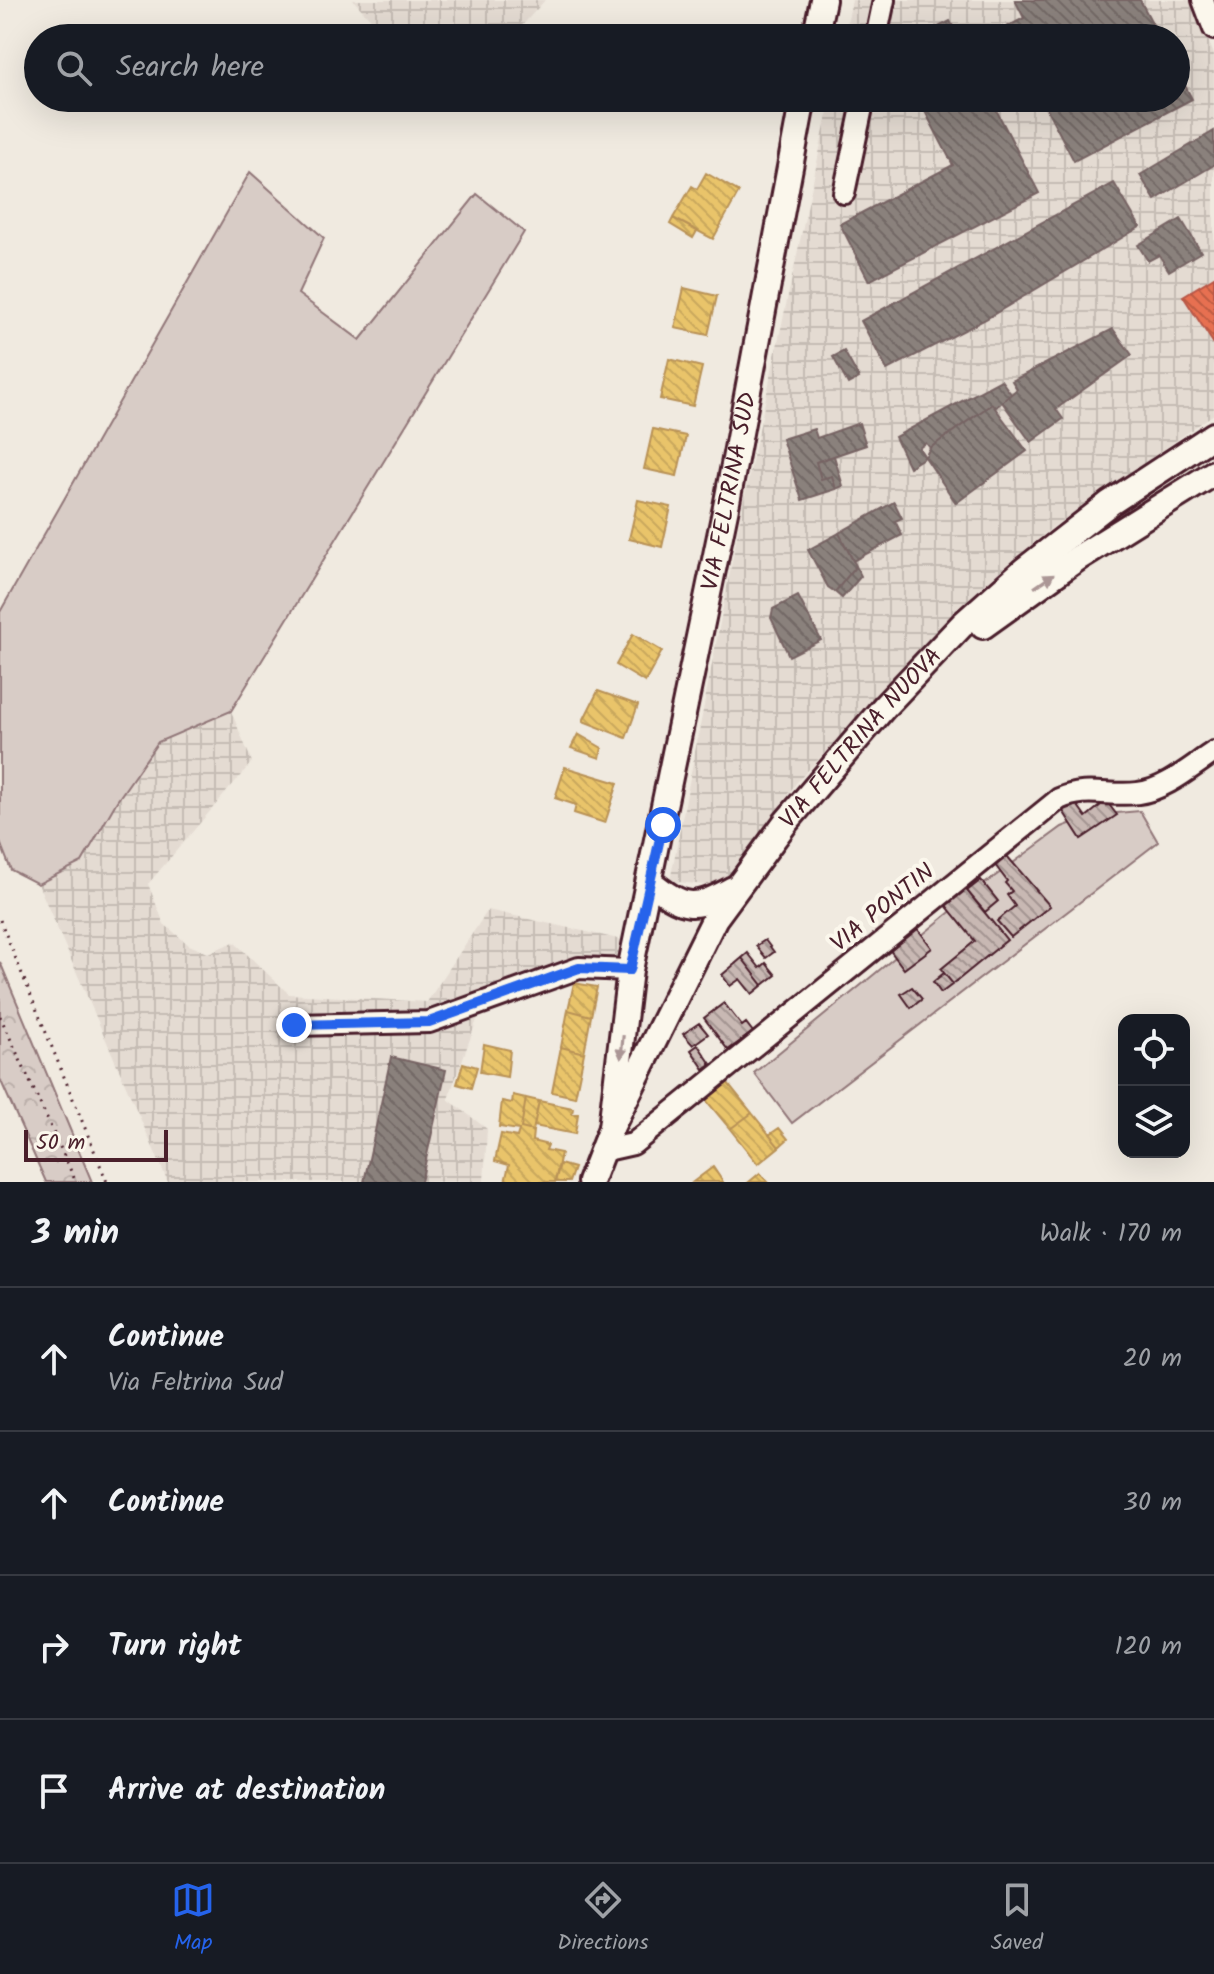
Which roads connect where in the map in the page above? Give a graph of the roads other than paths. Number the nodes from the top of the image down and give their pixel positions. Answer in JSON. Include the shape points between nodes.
{"nodes":[{"id":1,"x":823,"y":0,"type":"edge"},
{"id":2,"x":884,"y":0,"type":"edge"},
{"id":3,"x":1203,"y":0,"type":"edge"},
{"id":4,"x":818,"y":24,"type":"edge"},
{"id":5,"x":879,"y":24,"type":"edge"},
{"id":6,"x":1214,"y":29,"type":"edge"},
{"id":7,"x":800,"y":112,"type":"edge"},
{"id":8,"x":861,"y":112,"type":"edge"},
{"id":9,"x":844,"y":193,"type":"dead end"},
{"id":10,"x":1214,"y":435,"type":"edge"},
{"id":11,"x":1214,"y":473,"type":"edge"},
{"id":12,"x":894,"y":697,"type":"junction"},
{"id":13,"x":1214,"y":752,"type":"edge"},
{"id":14,"x":649,"y":881,"type":"junction"},
{"id":15,"x":733,"y":889,"type":"junction"},
{"id":16,"x":630,"y":970,"type":"junction"},
{"id":17,"x":294,"y":1025,"type":"dead end"},
{"id":18,"x":607,"y":1140,"type":"junction"},
{"id":19,"x":590,"y":1182,"type":"edge"}],
"edges":[{"from":1,"to":4,"type":"main road"},
{"from":2,"to":5,"type":"street"},
{"from":3,"to":6,"type":"street"},
{"from":7,"to":14,"type":"main road","name":"VIA FELTRINA SUD"},
{"from":8,"to":9,"type":"street"},
{"from":10,"to":12,"type":"main road","name":"VIA FELTRINA NUOVA","via":[[1110,503],[1024,570],[963,624]]},
{"from":12,"to":11,"type":"main road","one_way":true,"via":[[1023,596]]},
{"from":12,"to":15,"type":"main road","name":"VIA FELTRINA NUOVA"},
{"from":13,"to":18,"type":"street","name":"VIA PONTIN","via":[[1142,793],[1074,791],[1059,799],[633,1144]]},
{"from":14,"to":15,"type":"main road","via":[[680,904],[693,906]]},
{"from":14,"to":16,"type":"main road","name":"VIA FELTRINA SUD"},
{"from":15,"to":18,"type":"main road","name":"VIA FELTRINA NUOVA","via":[[699,947]]},
{"from":16,"to":17,"type":"street","via":[[579,968],[429,1022]]},
{"from":16,"to":18,"type":"main road","name":"VIA FELTRINA SUD","one_way":true},
{"from":18,"to":19,"type":"main road"}]}
